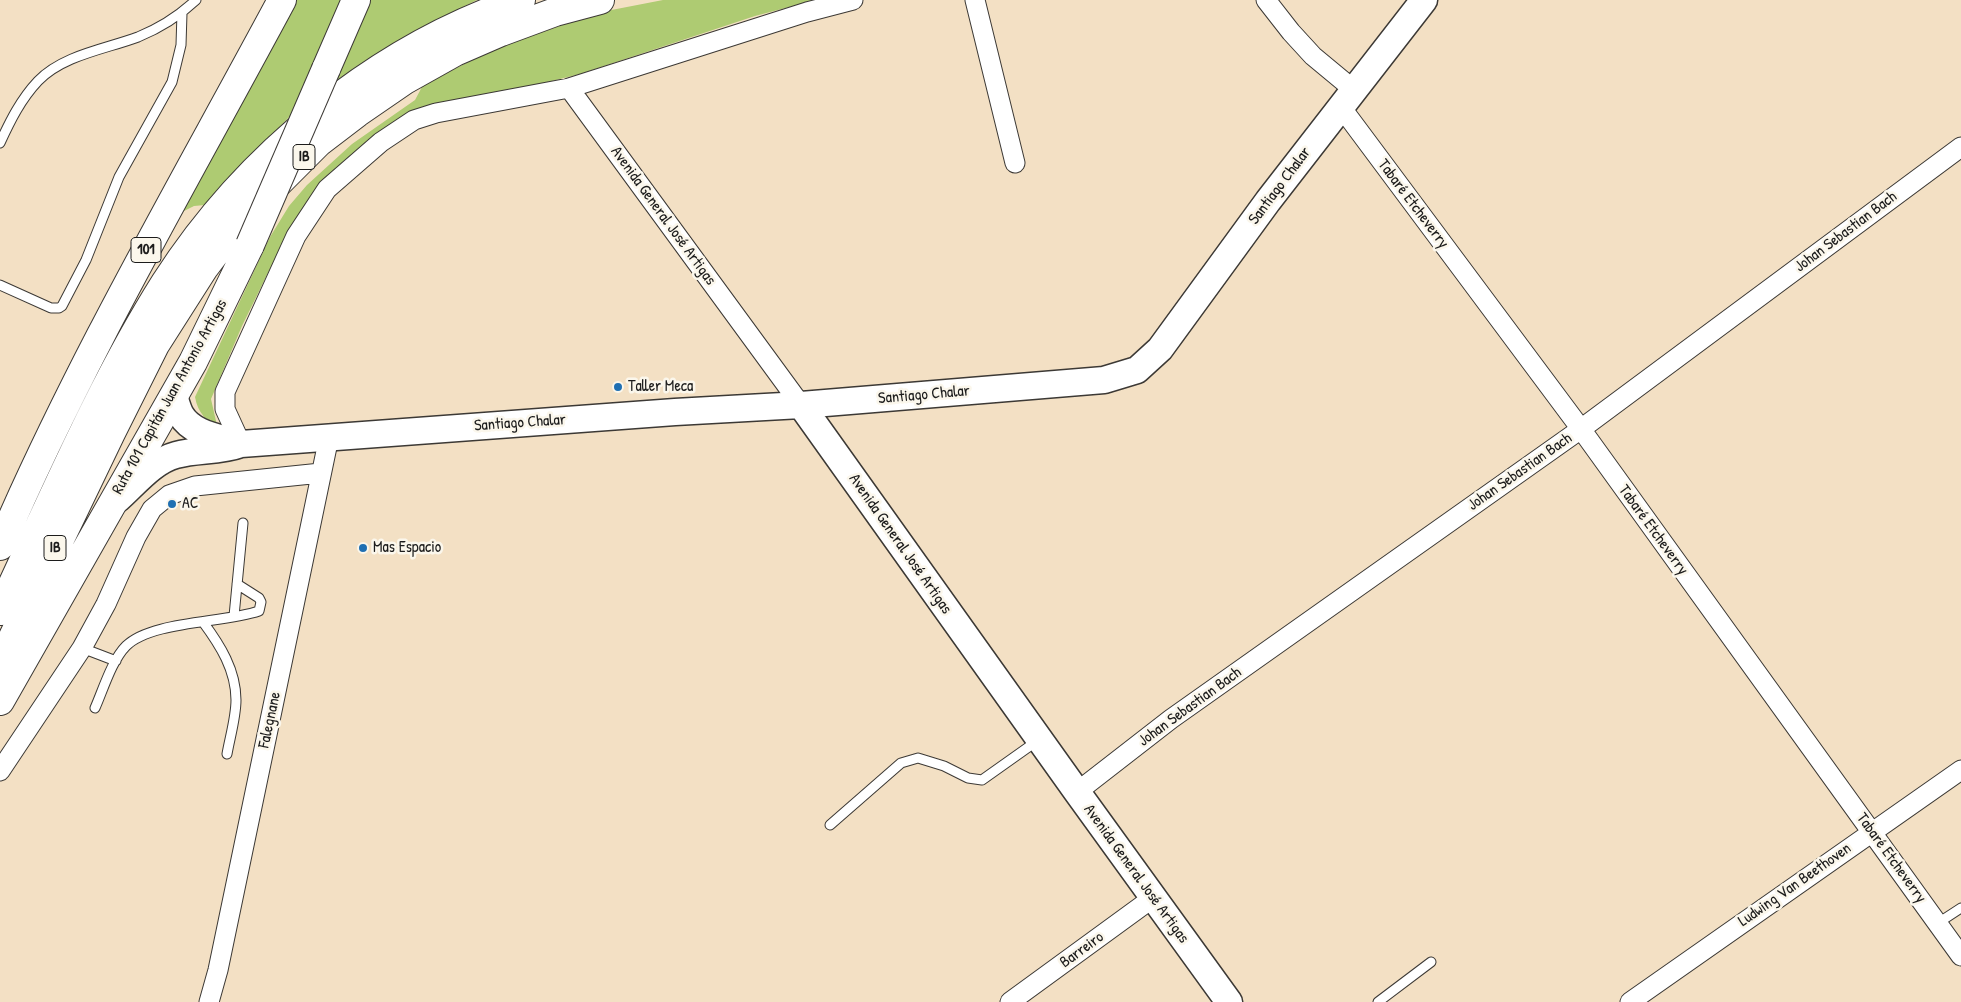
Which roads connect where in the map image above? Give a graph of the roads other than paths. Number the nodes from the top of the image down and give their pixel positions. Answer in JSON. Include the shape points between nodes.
{"nodes":[{"id":1,"x":196,"y":0,"type":"edge"},
{"id":2,"x":282,"y":0,"type":"edge"},
{"id":3,"x":356,"y":0,"type":"edge"},
{"id":4,"x":521,"y":0,"type":"edge"},
{"id":5,"x":600,"y":0,"type":"edge"},
{"id":6,"x":852,"y":0,"type":"edge"},
{"id":7,"x":975,"y":0,"type":"edge"},
{"id":8,"x":1266,"y":0,"type":"edge"},
{"id":9,"x":1424,"y":0,"type":"edge"},
{"id":10,"x":182,"y":13,"type":"junction"},
{"id":11,"x":569,"y":88,"type":"junction"},
{"id":12,"x":1347,"y":98,"type":"junction"},
{"id":13,"x":0,"y":143,"type":"edge"},
{"id":14,"x":1961,"y":147,"type":"edge"},
{"id":15,"x":1015,"y":163,"type":"dead end"},
{"id":16,"x":0,"y":285,"type":"edge"},
{"id":17,"x":174,"y":396,"type":"junction"},
{"id":18,"x":801,"y":405,"type":"junction"},
{"id":19,"x":1581,"y":429,"type":"junction"},
{"id":20,"x":329,"y":436,"type":"junction"},
{"id":21,"x":241,"y":444,"type":"junction"},
{"id":22,"x":321,"y":473,"type":"junction"},
{"id":23,"x":112,"y":503,"type":"junction"},
{"id":24,"x":243,"y":523,"type":"dead end"},
{"id":25,"x":0,"y":546,"type":"edge"},
{"id":26,"x":237,"y":584,"type":"junction"},
{"id":27,"x":0,"y":611,"type":"edge"},
{"id":28,"x":234,"y":616,"type":"junction"},
{"id":29,"x":202,"y":622,"type":"junction"},
{"id":30,"x":82,"y":648,"type":"junction"},
{"id":31,"x":116,"y":661,"type":"junction"},
{"id":32,"x":0,"y":664,"type":"edge"},
{"id":33,"x":0,"y":701,"type":"edge"},
{"id":34,"x":96,"y":708,"type":"dead end"},
{"id":35,"x":1039,"y":740,"type":"junction"},
{"id":36,"x":227,"y":754,"type":"dead end"},
{"id":37,"x":1961,"y":770,"type":"edge"},
{"id":38,"x":0,"y":771,"type":"edge"},
{"id":39,"x":1077,"y":792,"type":"junction"},
{"id":40,"x":830,"y":825,"type":"dead end"},
{"id":41,"x":1872,"y":832,"type":"junction"},
{"id":42,"x":1154,"y":897,"type":"junction"},
{"id":43,"x":1961,"y":908,"type":"edge"},
{"id":44,"x":1938,"y":924,"type":"junction"},
{"id":45,"x":1961,"y":956,"type":"edge"},
{"id":46,"x":1431,"y":962,"type":"dead end"},
{"id":47,"x":209,"y":1002,"type":"edge"},
{"id":48,"x":1010,"y":1002,"type":"edge"},
{"id":49,"x":1229,"y":1002,"type":"edge"},
{"id":50,"x":1378,"y":1002,"type":"edge"},
{"id":51,"x":1630,"y":1002,"type":"edge"}],
"edges":[{"from":1,"to":10,"type":"lane"},
{"from":2,"to":25,"type":"highway","number":"101","via":[[89,356]]},
{"from":3,"to":17,"type":"highway","name":"Ruta 101 Capitán Juan Antonio Artigas","bridge":true,"via":[[250,245]]},
{"from":4,"to":27,"type":"highway","number":"IB","via":[[448,30],[366,77],[277,149],[218,211],[166,282],[135,334]]},
{"from":5,"to":32,"type":"highway","number":"IB","via":[[500,32],[405,80],[319,142],[239,222],[204,268],[155,345]]},
{"from":6,"to":11,"type":"street"},
{"from":7,"to":15,"type":"street"},
{"from":8,"to":12,"type":"street","name":"Tabaré Etcheverry"},
{"from":9,"to":12,"type":"street","name":"Santiago Chalar"},
{"from":10,"to":13,"type":"lane","via":[[140,36],[61,64],[39,80],[24,97]]},
{"from":10,"to":16,"type":"lane","via":[[181,45],[172,82],[119,177],[86,260],[62,306],[51,308]]},
{"from":11,"to":18,"type":"street","name":"Avenida General José Artigas"},
{"from":11,"to":21,"type":"street","via":[[414,120],[380,142],[327,189],[296,236],[225,392],[225,409]]},
{"from":12,"to":18,"type":"street","name":"Santiago Chalar","via":[[1160,350],[1137,370],[1104,380]]},
{"from":12,"to":19,"type":"street","name":"Tabaré Etcheverry"},
{"from":14,"to":19,"type":"street","name":"Johan Sebastian Bach"},
{"from":17,"to":21,"type":"street","name":"Santiago Chalar","via":[[181,415],[191,426],[208,435]]},
{"from":17,"to":23,"type":"highway","name":"Ruta 101 Capitán Juan Antonio Artigas"},
{"from":18,"to":20,"type":"street","name":"Santiago Chalar"},
{"from":18,"to":35,"type":"street","name":"Avenida General José Artigas"},
{"from":19,"to":39,"type":"street","name":"Johan Sebastian Bach","via":[[1171,719]]},
{"from":19,"to":41,"type":"street","name":"Tabaré Etcheverry"},
{"from":20,"to":21,"type":"street","name":"Santiago Chalar"},
{"from":20,"to":22,"type":"street","name":"Falegnane"},
{"from":21,"to":23,"type":"street","name":"Santiago Chalar","via":[[175,455],[159,462]]},
{"from":22,"to":30,"type":"street","via":[[195,486],[169,495],[152,509],[136,537]]},
{"from":22,"to":47,"type":"street","name":"Falegnane"},
{"from":23,"to":33,"type":"highway","name":"Ruta 101 Capitán Juan Antonio Artigas"},
{"from":24,"to":26,"type":"lane"},
{"from":26,"to":28,"type":"lane"},
{"from":26,"to":28,"type":"lane","via":[[262,602],[258,611]]},
{"from":28,"to":29,"type":"lane"},
{"from":29,"to":31,"type":"lane","via":[[144,634],[126,646]]},
{"from":29,"to":36,"type":"lane","via":[[234,677],[236,701]]},
{"from":30,"to":31,"type":"lane"},
{"from":30,"to":38,"type":"street"},
{"from":31,"to":34,"type":"lane"},
{"from":35,"to":39,"type":"street","name":"Avenida General José Artigas"},
{"from":35,"to":40,"type":"lane","via":[[982,780],[968,778],[918,758],[901,763]]},
{"from":37,"to":41,"type":"street","name":"Ludwing Van Beethoven"},
{"from":39,"to":42,"type":"street","name":"Avenida General José Artigas"},
{"from":41,"to":44,"type":"street","name":"Tabaré Etcheverry"},
{"from":41,"to":51,"type":"street","name":"Ludwing Van Beethoven"},
{"from":42,"to":48,"type":"street","name":"Barreiro"},
{"from":42,"to":49,"type":"street","name":"Avenida General José Artigas"},
{"from":43,"to":44,"type":"lane"},
{"from":44,"to":45,"type":"street","name":"Tabaré Etcheverry"},
{"from":46,"to":50,"type":"lane"}]}
